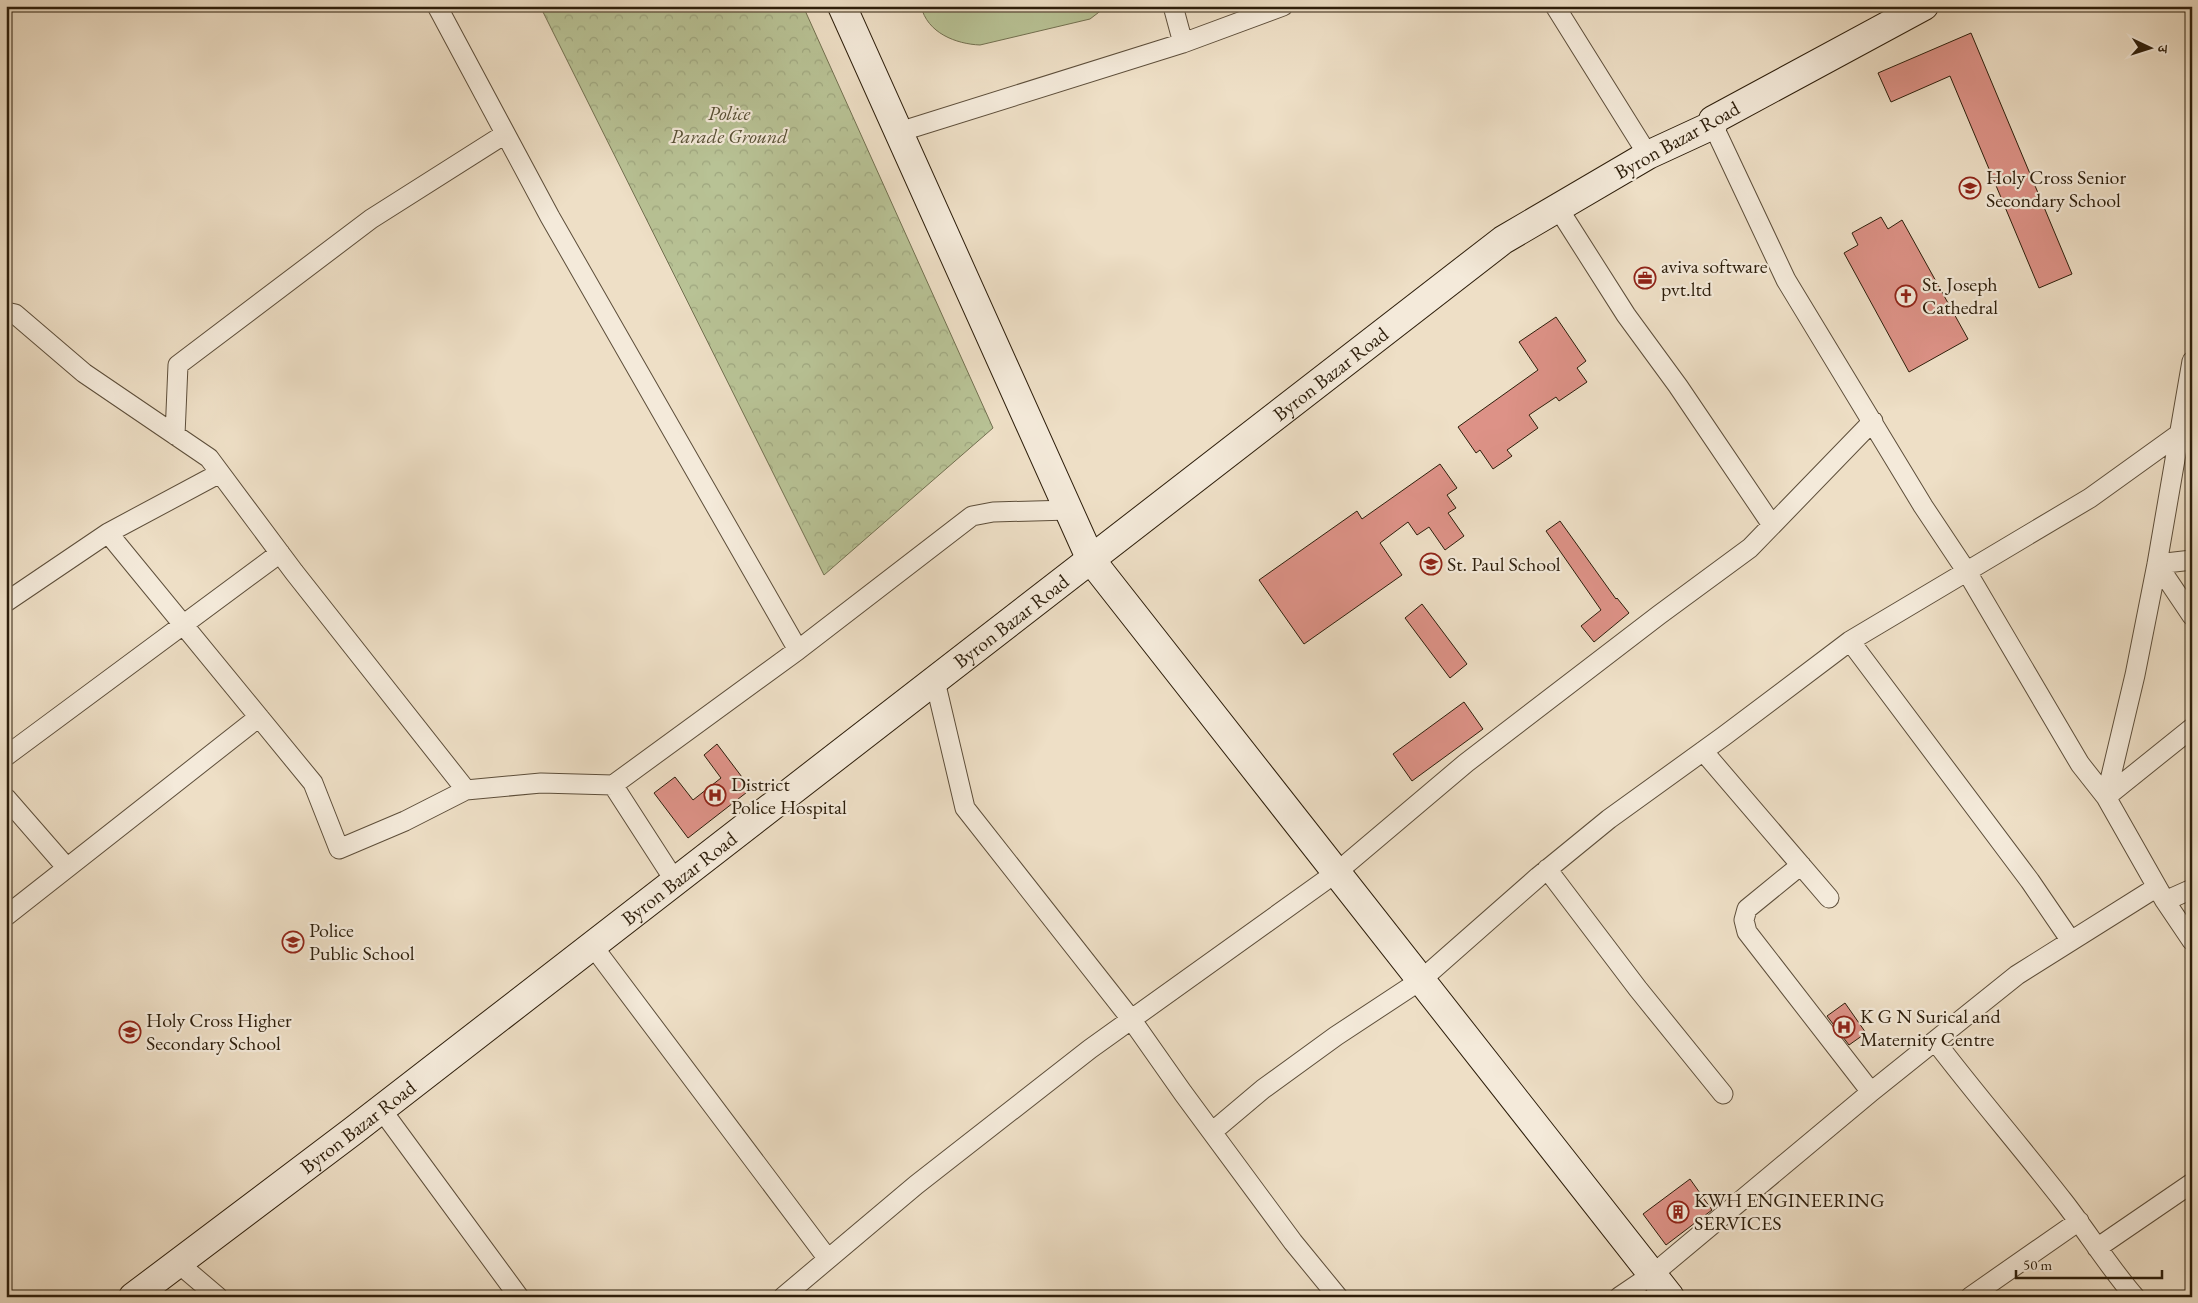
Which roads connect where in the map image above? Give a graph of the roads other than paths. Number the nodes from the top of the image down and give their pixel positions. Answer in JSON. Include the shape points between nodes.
{"nodes":[{"id":1,"x":436,"y":6,"type":"edge"},
{"id":2,"x":842,"y":6,"type":"edge"},
{"id":3,"x":1173,"y":6,"type":"edge"},
{"id":4,"x":1283,"y":6,"type":"edge"},
{"id":5,"x":1555,"y":6,"type":"edge"},
{"id":6,"x":1924,"y":6,"type":"edge"},
{"id":7,"x":1182,"y":43,"type":"junction"},
{"id":8,"x":1712,"y":125,"type":"junction"},
{"id":9,"x":899,"y":132,"type":"junction"},
{"id":10,"x":505,"y":134,"type":"junction"},
{"id":11,"x":1648,"y":155,"type":"junction"},
{"id":12,"x":1558,"y":208,"type":"junction"},
{"id":13,"x":6,"y":312,"type":"edge"},
{"id":14,"x":2192,"y":361,"type":"edge"},
{"id":15,"x":2187,"y":411,"type":"edge"},
{"id":16,"x":1873,"y":421,"type":"junction"},
{"id":17,"x":2179,"y":434,"type":"junction"},
{"id":18,"x":175,"y":435,"type":"junction"},
{"id":19,"x":220,"y":473,"type":"junction"},
{"id":20,"x":1070,"y":510,"type":"junction"},
{"id":21,"x":1772,"y":525,"type":"junction"},
{"id":22,"x":108,"y":532,"type":"junction"},
{"id":23,"x":280,"y":553,"type":"junction"},
{"id":24,"x":1091,"y":560,"type":"junction"},
{"id":25,"x":2192,"y":560,"type":"edge"},
{"id":26,"x":2157,"y":564,"type":"junction"},
{"id":27,"x":1968,"y":572,"type":"junction"},
{"id":28,"x":6,"y":602,"type":"edge"},
{"id":29,"x":2192,"y":616,"type":"edge"},
{"id":30,"x":183,"y":624,"type":"junction"},
{"id":31,"x":1850,"y":641,"type":"junction"},
{"id":32,"x":798,"y":650,"type":"junction"},
{"id":33,"x":935,"y":681,"type":"junction"},
{"id":34,"x":259,"y":717,"type":"junction"},
{"id":35,"x":2192,"y":728,"type":"edge"},
{"id":36,"x":1704,"y":751,"type":"junction"},
{"id":37,"x":6,"y":756,"type":"edge"},
{"id":38,"x":613,"y":785,"type":"junction"},
{"id":39,"x":466,"y":790,"type":"junction"},
{"id":40,"x":2106,"y":797,"type":"junction"},
{"id":41,"x":6,"y":798,"type":"edge"},
{"id":42,"x":1801,"y":865,"type":"junction"},
{"id":43,"x":67,"y":868,"type":"junction"},
{"id":44,"x":1547,"y":869,"type":"junction"},
{"id":45,"x":1337,"y":872,"type":"junction"},
{"id":46,"x":675,"y":882,"type":"junction"},
{"id":47,"x":2192,"y":889,"type":"edge"},
{"id":48,"x":2161,"y":894,"type":"junction"},
{"id":49,"x":1829,"y":898,"type":"dead end"},
{"id":50,"x":6,"y":916,"type":"edge"},
{"id":51,"x":2071,"y":941,"type":"junction"},
{"id":52,"x":2192,"y":941,"type":"edge"},
{"id":53,"x":592,"y":946,"type":"junction"},
{"id":54,"x":1421,"y":980,"type":"junction"},
{"id":55,"x":1131,"y":1019,"type":"junction"},
{"id":56,"x":1935,"y":1041,"type":"junction"},
{"id":57,"x":1871,"y":1092,"type":"junction"},
{"id":58,"x":1723,"y":1094,"type":"dead end"},
{"id":59,"x":381,"y":1109,"type":"junction"},
{"id":60,"x":1212,"y":1132,"type":"junction"},
{"id":61,"x":2192,"y":1183,"type":"edge"},
{"id":62,"x":2079,"y":1221,"type":"junction"},
{"id":63,"x":2097,"y":1248,"type":"junction"},
{"id":64,"x":828,"y":1258,"type":"junction"},
{"id":65,"x":178,"y":1262,"type":"junction"},
{"id":66,"x":1653,"y":1274,"type":"junction"},
{"id":67,"x":133,"y":1297,"type":"edge"},
{"id":68,"x":218,"y":1297,"type":"edge"},
{"id":69,"x":519,"y":1297,"type":"edge"},
{"id":70,"x":783,"y":1297,"type":"edge"},
{"id":71,"x":1338,"y":1297,"type":"edge"},
{"id":72,"x":1619,"y":1297,"type":"edge"},
{"id":73,"x":1670,"y":1297,"type":"edge"},
{"id":74,"x":1970,"y":1297,"type":"edge"},
{"id":75,"x":2135,"y":1297,"type":"edge"}],
"edges":[{"from":1,"to":10,"type":"street"},
{"from":2,"to":9,"type":"street"},
{"from":3,"to":7,"type":"street"},
{"from":4,"to":7,"type":"street"},
{"from":5,"to":11,"type":"street"},
{"from":6,"to":8,"type":"street","name":"Byron Bazar Road","via":[[1713,120]]},
{"from":7,"to":9,"type":"street"},
{"from":8,"to":11,"type":"street","name":"Byron Bazar Road"},
{"from":8,"to":16,"type":"street","via":[[1786,280]]},
{"from":9,"to":20,"type":"street"},
{"from":10,"to":18,"type":"street","via":[[371,220],[178,365]]},
{"from":10,"to":32,"type":"street"},
{"from":11,"to":12,"type":"street","name":"Byron Bazar Road"},
{"from":12,"to":21,"type":"street","via":[[1626,314]]},
{"from":12,"to":24,"type":"street","name":"Byron Bazar Road","via":[[1495,246]]},
{"from":13,"to":18,"type":"street","via":[[15,314],[84,373]]},
{"from":14,"to":15,"type":"street"},
{"from":15,"to":17,"type":"street"},
{"from":16,"to":21,"type":"street"},
{"from":16,"to":27,"type":"street","via":[[1923,506]]},
{"from":17,"to":26,"type":"street"},
{"from":17,"to":27,"type":"street","via":[[2090,498]]},
{"from":18,"to":19,"type":"street","via":[[208,458]]},
{"from":19,"to":22,"type":"street"},
{"from":19,"to":23,"type":"street"},
{"from":20,"to":24,"type":"street"},
{"from":20,"to":32,"type":"street","via":[[993,512],[972,516]]},
{"from":21,"to":45,"type":"street","via":[[1750,548],[1466,763]]},
{"from":22,"to":28,"type":"street"},
{"from":22,"to":30,"type":"street"},
{"from":23,"to":30,"type":"street"},
{"from":23,"to":39,"type":"street"},
{"from":24,"to":33,"type":"street","name":"Byron Bazar Road"},
{"from":24,"to":45,"type":"street"},
{"from":25,"to":26,"type":"street"},
{"from":26,"to":29,"type":"street"},
{"from":26,"to":40,"type":"street"},
{"from":27,"to":31,"type":"street"},
{"from":27,"to":40,"type":"street","via":[[2080,764]]},
{"from":30,"to":34,"type":"street"},
{"from":30,"to":37,"type":"street"},
{"from":31,"to":36,"type":"street"},
{"from":31,"to":51,"type":"street","via":[[2030,881]]},
{"from":32,"to":38,"type":"street"},
{"from":33,"to":46,"type":"street","name":"Byron Bazar Road"},
{"from":33,"to":55,"type":"street","via":[[965,808]]},
{"from":34,"to":39,"type":"street","via":[[313,783],[338,849],[405,821]]},
{"from":34,"to":43,"type":"street"},
{"from":35,"to":40,"type":"street"},
{"from":36,"to":42,"type":"street"},
{"from":36,"to":44,"type":"street","via":[[1609,819]]},
{"from":38,"to":39,"type":"street","via":[[541,783]]},
{"from":38,"to":46,"type":"street"},
{"from":40,"to":48,"type":"street"},
{"from":41,"to":43,"type":"street"},
{"from":42,"to":49,"type":"street"},
{"from":42,"to":57,"type":"street","via":[[1747,909],[1744,920],[1747,932]]},
{"from":43,"to":50,"type":"street"},
{"from":44,"to":54,"type":"street"},
{"from":44,"to":58,"type":"street"},
{"from":45,"to":54,"type":"street"},
{"from":45,"to":55,"type":"street"},
{"from":46,"to":53,"type":"street","name":"Byron Bazar Road"},
{"from":47,"to":48,"type":"street"},
{"from":48,"to":51,"type":"street"},
{"from":48,"to":52,"type":"street"},
{"from":51,"to":56,"type":"street","via":[[2017,975]]},
{"from":53,"to":59,"type":"street","name":"Byron Bazar Road"},
{"from":53,"to":64,"type":"street"},
{"from":54,"to":60,"type":"street","via":[[1263,1089]]},
{"from":54,"to":66,"type":"street"},
{"from":55,"to":60,"type":"street"},
{"from":55,"to":64,"type":"street","via":[[916,1185]]},
{"from":56,"to":57,"type":"street"},
{"from":56,"to":62,"type":"street"},
{"from":57,"to":66,"type":"street"},
{"from":59,"to":65,"type":"street","name":"Byron Bazar Road"},
{"from":59,"to":69,"type":"street"},
{"from":60,"to":71,"type":"street"},
{"from":61,"to":63,"type":"street"},
{"from":62,"to":63,"type":"street"},
{"from":62,"to":74,"type":"street"},
{"from":63,"to":75,"type":"street"},
{"from":64,"to":70,"type":"street"},
{"from":65,"to":67,"type":"street","name":"Byron Bazar Road"},
{"from":65,"to":68,"type":"street"},
{"from":66,"to":72,"type":"street"},
{"from":66,"to":73,"type":"street"}]}
